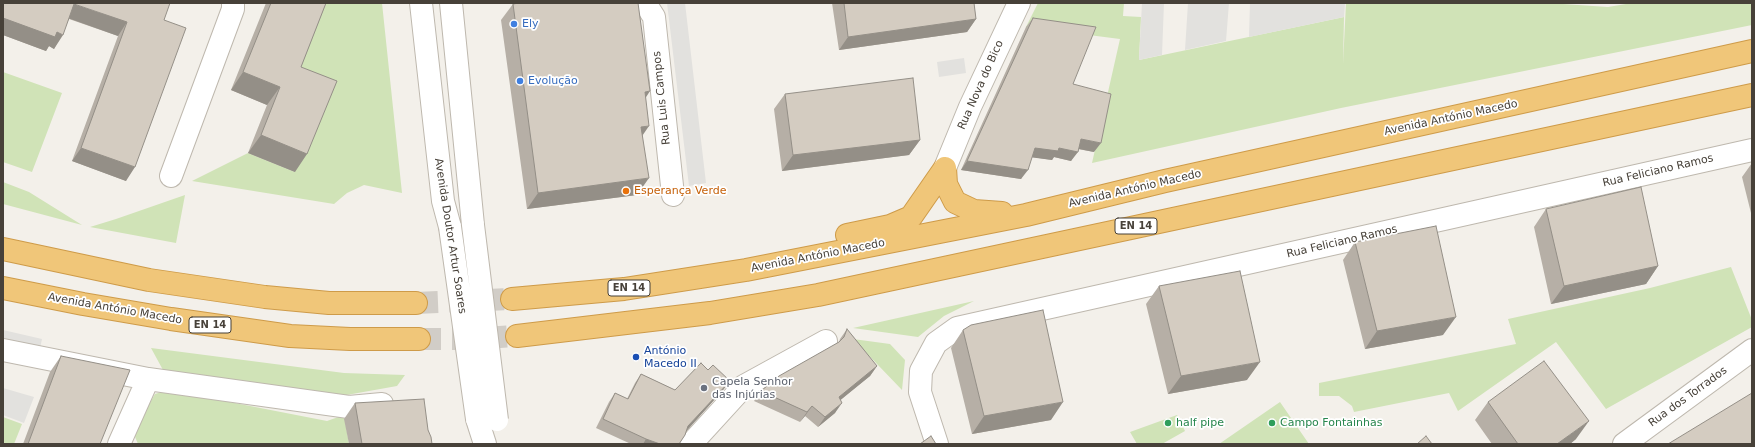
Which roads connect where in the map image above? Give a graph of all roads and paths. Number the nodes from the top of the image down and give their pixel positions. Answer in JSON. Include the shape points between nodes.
{"nodes":[{"id":1,"x":233,"y":3,"type":"edge"},
{"id":2,"x":421,"y":3,"type":"edge"},
{"id":3,"x":451,"y":3,"type":"edge"},
{"id":4,"x":645,"y":3,"type":"edge"},
{"id":5,"x":1019,"y":3,"type":"edge"},
{"id":6,"x":1752,"y":51,"type":"edge"},
{"id":7,"x":1752,"y":95,"type":"edge"},
{"id":8,"x":1752,"y":150,"type":"edge"},
{"id":9,"x":945,"y":168,"type":"junction"},
{"id":10,"x":171,"y":176,"type":"dead end"},
{"id":11,"x":673,"y":195,"type":"dead end"},
{"id":12,"x":1026,"y":215,"type":"junction"},
{"id":13,"x":3,"y":249,"type":"edge"},
{"id":14,"x":764,"y":266,"type":"junction"},
{"id":15,"x":3,"y":288,"type":"edge"},
{"id":16,"x":512,"y":299,"type":"tunnel mouth"},
{"id":17,"x":416,"y":303,"type":"tunnel mouth"},
{"id":18,"x":517,"y":336,"type":"tunnel mouth"},
{"id":19,"x":419,"y":339,"type":"tunnel mouth"},
{"id":20,"x":826,"y":341,"type":"dead end"},
{"id":21,"x":3,"y":350,"type":"edge"},
{"id":22,"x":1752,"y":350,"type":"edge"},
{"id":23,"x":148,"y":379,"type":"junction"},
{"id":24,"x":401,"y":402,"type":"edge"},
{"id":25,"x":487,"y":420,"type":"junction"},
{"id":26,"x":119,"y":444,"type":"edge"},
{"id":27,"x":485,"y":444,"type":"edge"},
{"id":28,"x":494,"y":444,"type":"edge"},
{"id":29,"x":691,"y":444,"type":"edge"},
{"id":30,"x":937,"y":444,"type":"edge"},
{"id":31,"x":1624,"y":444,"type":"edge"}],
"edges":[{"from":1,"to":10,"type":"street","via":[[233,9]]},
{"from":2,"to":25,"type":"street","name":"Avenida Doutor Artur Soares","bridge":true,"via":[[442,201],[450,227]]},
{"from":3,"to":25,"type":"street","name":"Avenida Doutor Artur Soares","bridge":true,"via":[[473,225]]},
{"from":4,"to":11,"type":"street","name":"Rua Luis Campos","via":[[654,17]]},
{"from":5,"to":9,"type":"street","name":"Rua Nova do Bico","via":[[970,107]]},
{"from":6,"to":12,"type":"highway","name":"Avenida António Macedo","number":"EN 14","via":[[1165,181]]},
{"from":7,"to":18,"type":"highway","number":"EN 14","via":[[818,295],[710,313]]},
{"from":8,"to":30,"type":"street","name":"Rua Feliciano Ramos","via":[[957,328],[936,343],[921,371],[920,392]]},
{"from":9,"to":12,"type":"highway","via":[[946,184],[955,202],[974,211]]},
{"from":9,"to":14,"type":"highway","via":[[911,217],[890,226],[811,242]]},
{"from":12,"to":14,"type":"highway","name":"Avenida António Macedo","number":"EN 14"},
{"from":13,"to":17,"type":"highway","via":[[149,280],[265,297],[328,303]]},
{"from":14,"to":16,"type":"highway","name":"Avenida António Macedo","number":"EN 14","via":[[624,289]]},
{"from":15,"to":19,"type":"highway","name":"Avenida António Macedo","number":"EN 14","via":[[164,318],[290,336]]},
{"from":20,"to":29,"type":"street","via":[[744,386]]},
{"from":21,"to":23,"type":"street"},
{"from":22,"to":31,"type":"street","name":"Rua dos Torrados"},
{"from":23,"to":24,"type":"street","via":[[349,407]]},
{"from":23,"to":26,"type":"street"},
{"from":25,"to":27,"type":"street","name":"Avenida Doutor Artur Soares"},
{"from":25,"to":28,"type":"street","name":"Avenida Doutor Artur Soares"}]}
